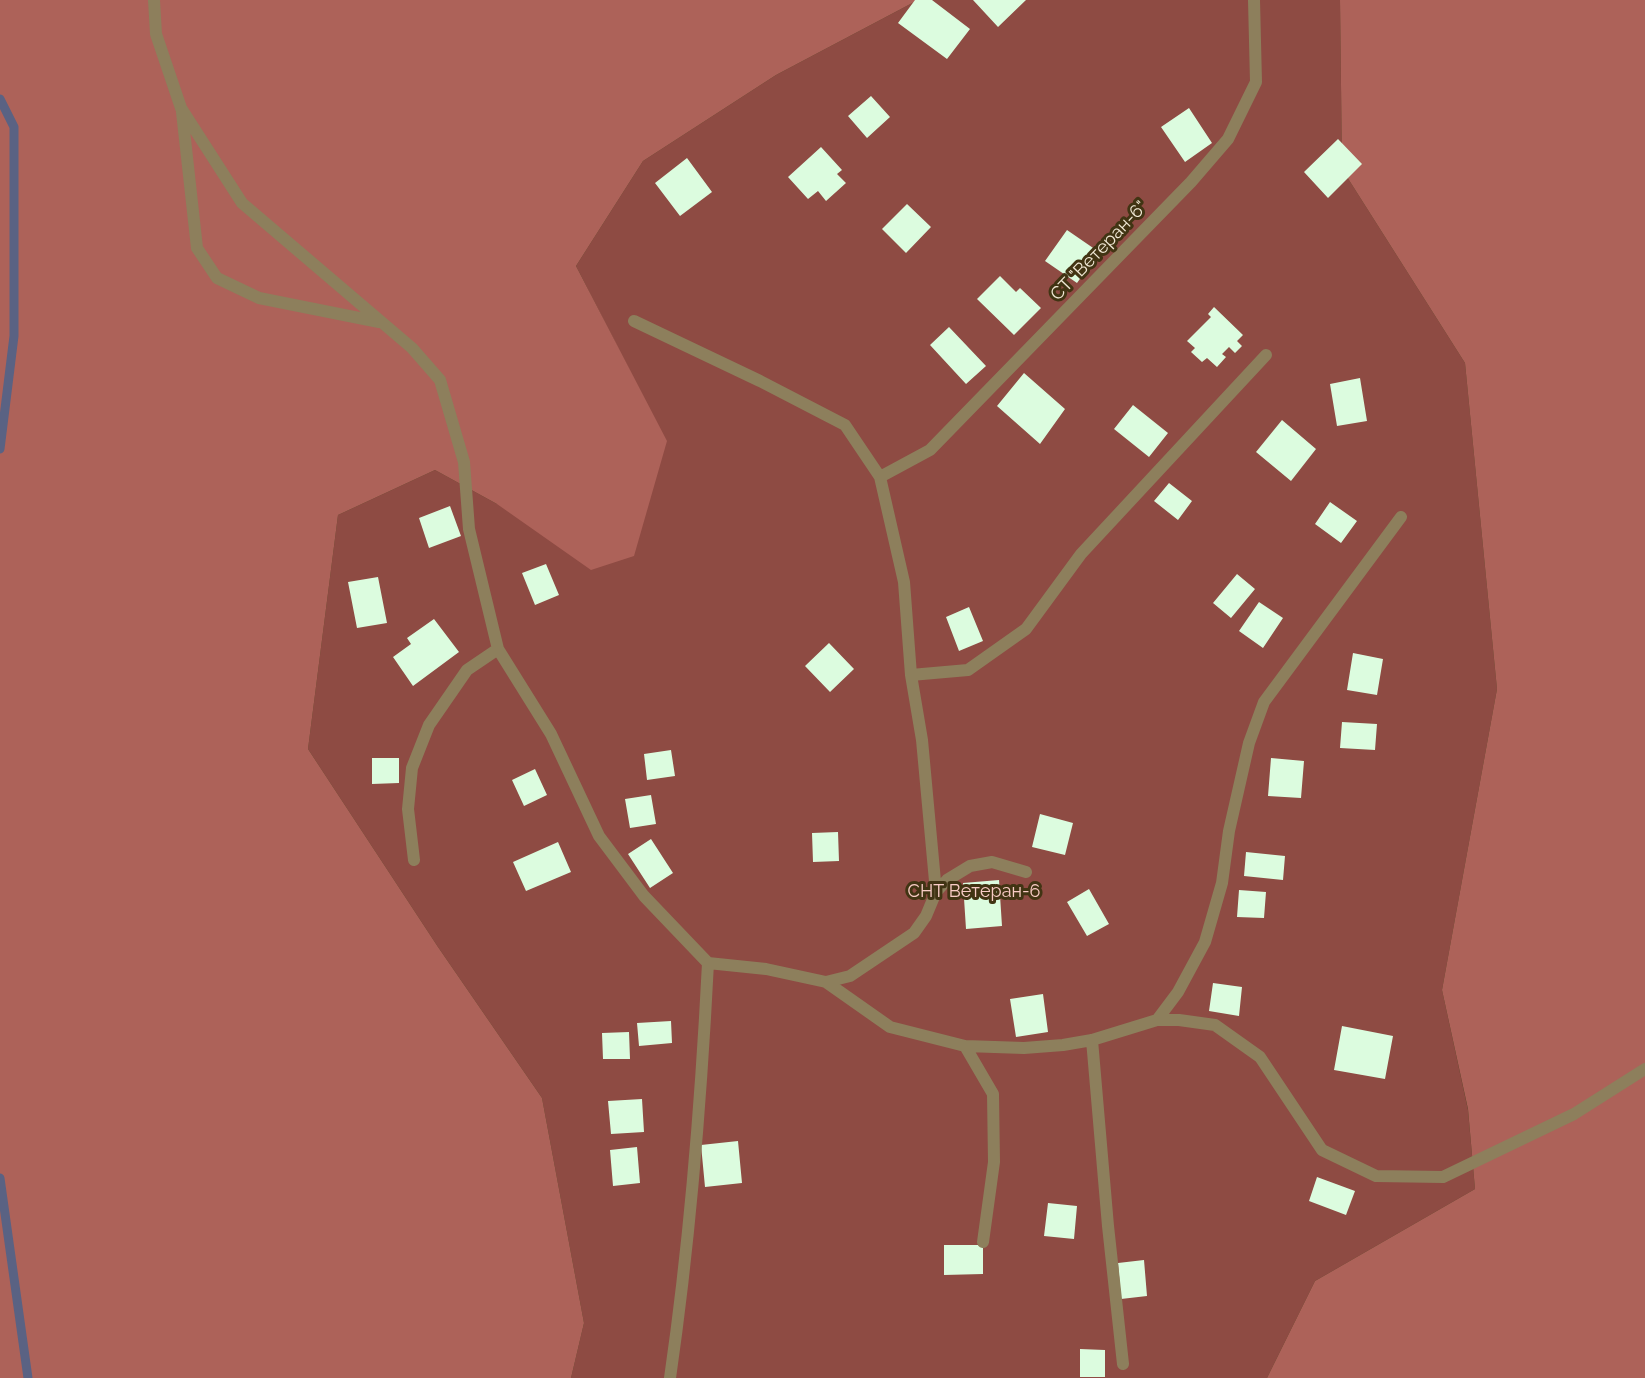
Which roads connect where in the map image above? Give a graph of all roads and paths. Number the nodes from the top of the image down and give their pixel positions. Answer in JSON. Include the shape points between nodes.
{"nodes":[{"id":1,"x":154,"y":0,"type":"edge"},
{"id":2,"x":1254,"y":0,"type":"edge"},
{"id":3,"x":181,"y":108,"type":"junction"},
{"id":4,"x":634,"y":321,"type":"dead end"},
{"id":5,"x":382,"y":322,"type":"junction"},
{"id":6,"x":1266,"y":355,"type":"dead end"},
{"id":7,"x":880,"y":477,"type":"junction"},
{"id":8,"x":1401,"y":517,"type":"dead end"},
{"id":9,"x":498,"y":649,"type":"junction"},
{"id":10,"x":911,"y":675,"type":"junction"},
{"id":11,"x":414,"y":860,"type":"dead end"},
{"id":12,"x":1026,"y":872,"type":"dead end"},
{"id":13,"x":936,"y":892,"type":"junction"},
{"id":14,"x":708,"y":963,"type":"junction"},
{"id":15,"x":826,"y":982,"type":"junction"},
{"id":16,"x":1157,"y":1020,"type":"junction"},
{"id":17,"x":1092,"y":1040,"type":"junction"},
{"id":18,"x":965,"y":1046,"type":"junction"},
{"id":19,"x":1645,"y":1070,"type":"edge"},
{"id":20,"x":984,"y":1242,"type":"dead end"},
{"id":21,"x":1122,"y":1364,"type":"dead end"},
{"id":22,"x":670,"y":1378,"type":"edge"}],
"edges":[{"from":1,"to":3,"type":"lane","via":[[156,34]]},
{"from":2,"to":7,"type":"lane","name":"СТ \"Ветеран-6\"","via":[[1256,82],[1228,139],[1191,182],[930,450]]},
{"from":3,"to":5,"type":"lane","via":[[242,203]]},
{"from":3,"to":5,"type":"lane","via":[[197,248],[216,278],[259,298]]},
{"from":4,"to":7,"type":"lane","via":[[845,425]]},
{"from":5,"to":9,"type":"lane","via":[[440,380],[464,462],[469,530]]},
{"from":6,"to":10,"type":"lane","via":[[1081,554],[1026,629],[968,670]]},
{"from":7,"to":10,"type":"lane","via":[[904,582]]},
{"from":8,"to":16,"type":"lane","via":[[1264,702],[1249,743],[1222,883],[1205,942],[1178,992]]},
{"from":9,"to":11,"type":"lane","via":[[467,670],[429,724],[412,768],[408,809]]},
{"from":9,"to":14,"type":"lane","via":[[552,734],[599,836],[644,897]]},
{"from":10,"to":13,"type":"lane","via":[[922,740]]},
{"from":12,"to":13,"type":"lane","via":[[992,862],[970,866]]},
{"from":13,"to":15,"type":"lane","via":[[914,933],[850,976]]},
{"from":14,"to":15,"type":"lane","via":[[766,969]]},
{"from":14,"to":22,"type":"lane","via":[[683,1288]]},
{"from":15,"to":18,"type":"lane","via":[[890,1027]]},
{"from":16,"to":17,"type":"lane"},
{"from":16,"to":19,"type":"lane","via":[[1215,1025],[1260,1057],[1322,1150],[1376,1176],[1443,1177],[1574,1114]]},
{"from":17,"to":18,"type":"lane","via":[[1024,1048]]},
{"from":17,"to":21,"type":"lane"},
{"from":18,"to":20,"type":"lane","via":[[993,1094],[994,1162]]}]}
